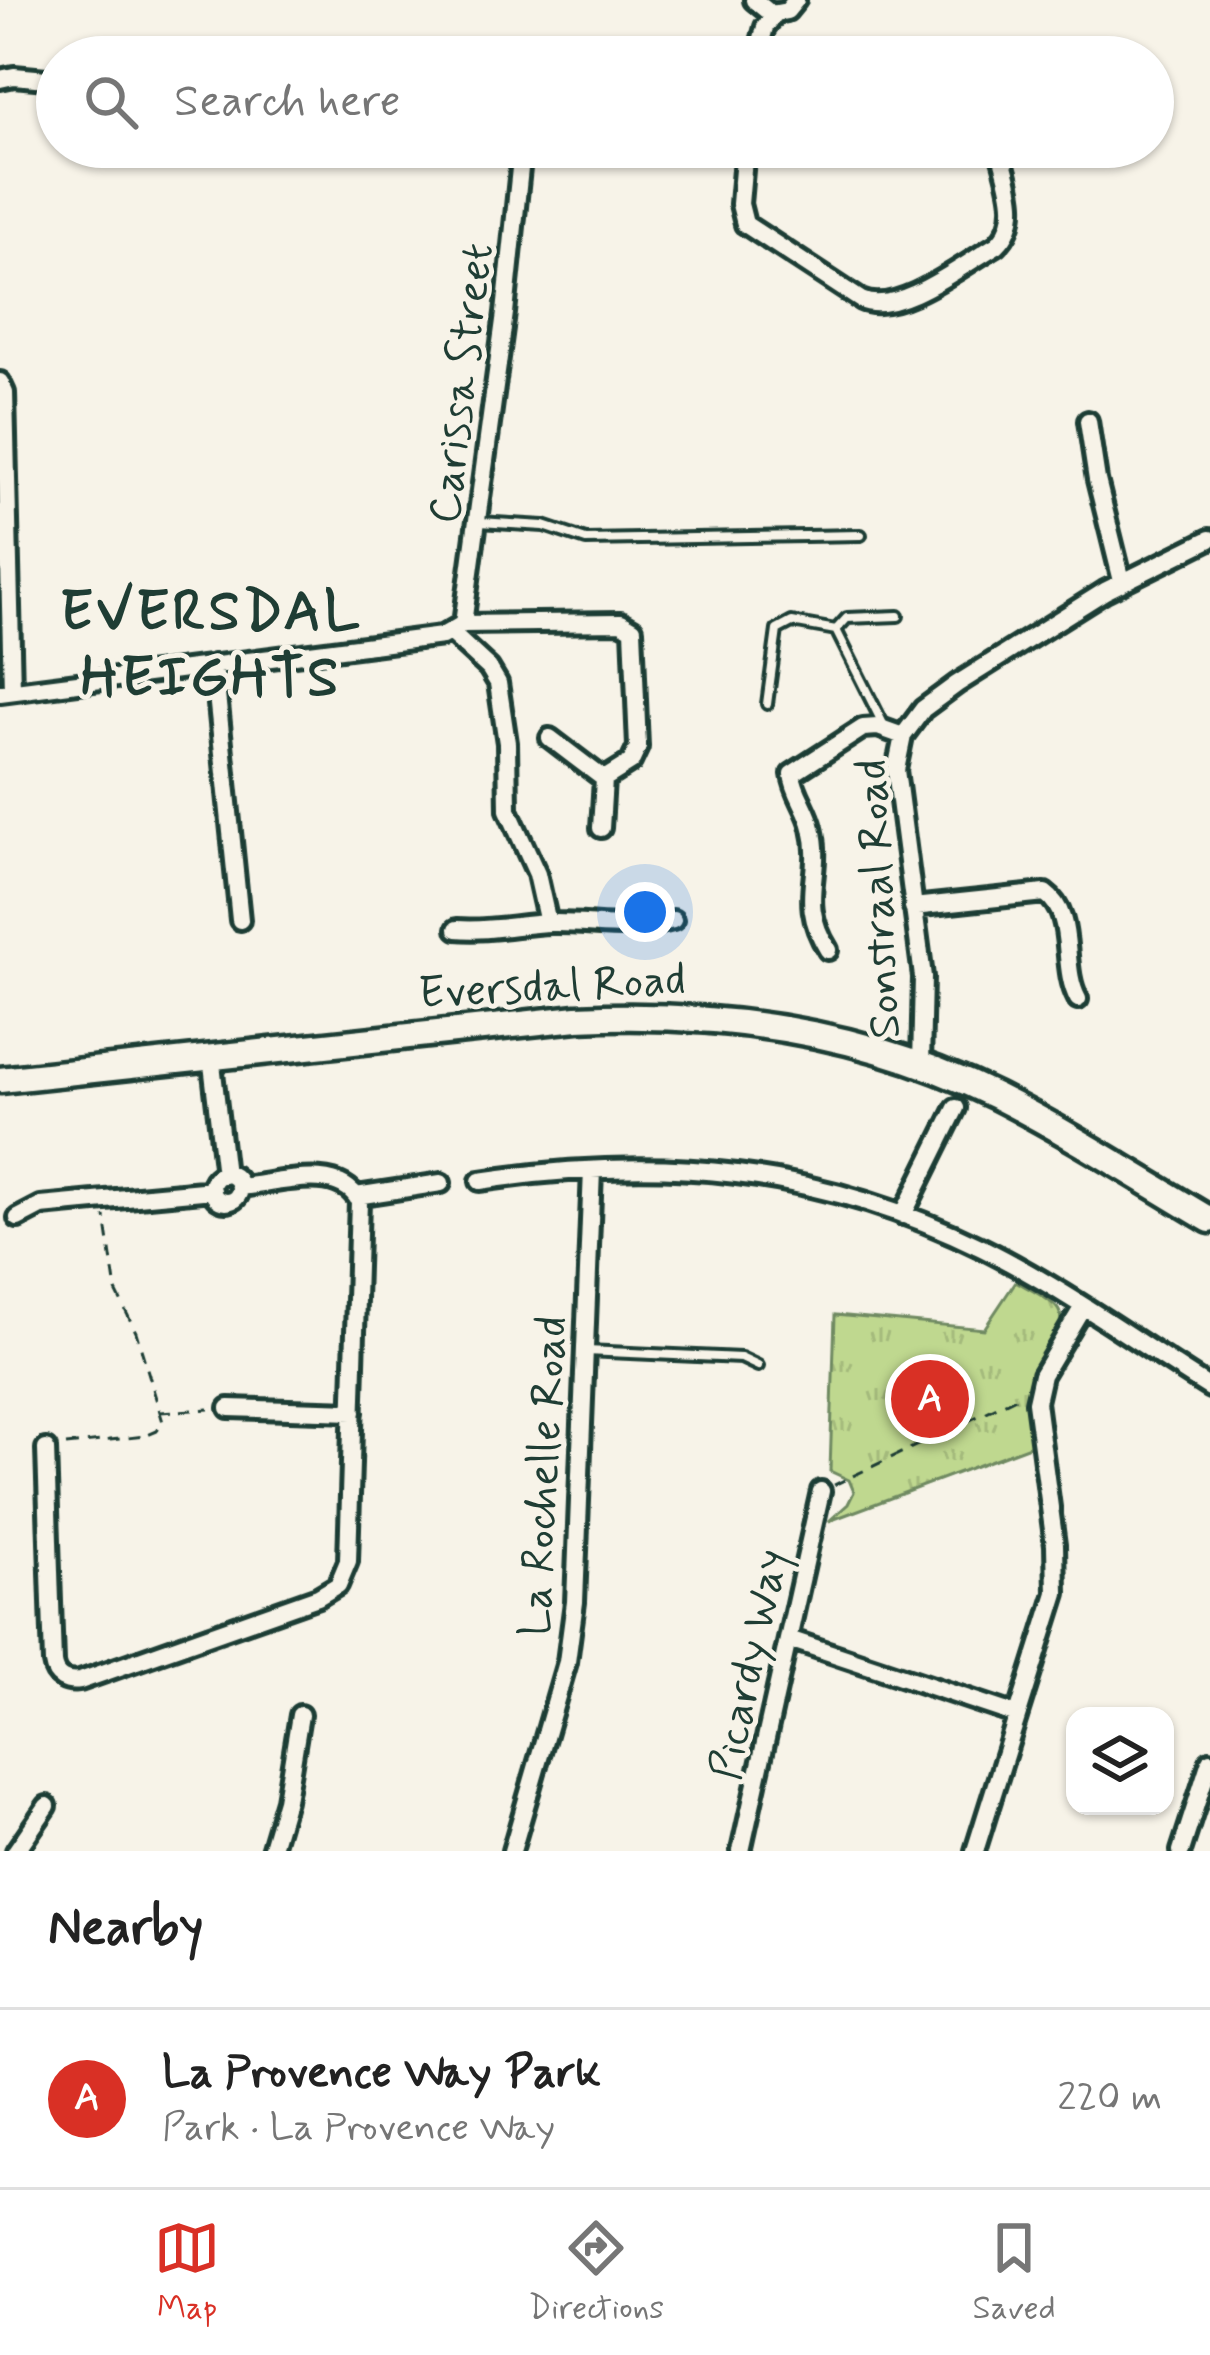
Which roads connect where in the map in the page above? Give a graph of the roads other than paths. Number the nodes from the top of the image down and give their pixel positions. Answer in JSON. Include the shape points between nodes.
{"nodes":[{"id":1,"x":754,"y":0,"type":"edge"},
{"id":2,"x":796,"y":0,"type":"edge"},
{"id":3,"x":776,"y":14,"type":"junction"},
{"id":4,"x":763,"y":36,"type":"edge"},
{"id":5,"x":0,"y":79,"type":"edge"},
{"id":6,"x":36,"y":80,"type":"edge"},
{"id":7,"x":519,"y":168,"type":"edge"},
{"id":8,"x":743,"y":168,"type":"edge"},
{"id":9,"x":1004,"y":168,"type":"edge"},
{"id":10,"x":0,"y":382,"type":"edge"},
{"id":11,"x":1088,"y":421,"type":"dead end"},
{"id":12,"x":479,"y":522,"type":"junction"},
{"id":13,"x":861,"y":535,"type":"dead end"},
{"id":14,"x":1210,"y":539,"type":"edge"},
{"id":15,"x":5,"y":560,"type":"edge"},
{"id":16,"x":1122,"y":581,"type":"junction"},
{"id":17,"x":898,"y":616,"type":"dead end"},
{"id":18,"x":457,"y":629,"type":"junction"},
{"id":19,"x":836,"y":630,"type":"junction"},
{"id":20,"x":214,"y":665,"type":"junction"},
{"id":21,"x":6,"y":692,"type":"edge"},
{"id":22,"x":767,"y":704,"type":"dead end"},
{"id":23,"x":894,"y":733,"type":"junction"},
{"id":24,"x":550,"y":738,"type":"dead end"},
{"id":25,"x":604,"y":779,"type":"junction"},
{"id":26,"x":601,"y":828,"type":"dead end"},
{"id":27,"x":913,"y":907,"type":"junction"},
{"id":28,"x":240,"y":920,"type":"dead end"},
{"id":29,"x":673,"y":920,"type":"dead end"},
{"id":30,"x":548,"y":923,"type":"junction"},
{"id":31,"x":457,"y":929,"type":"dead end"},
{"id":32,"x":828,"y":950,"type":"dead end"},
{"id":33,"x":1078,"y":999,"type":"dead end"},
{"id":34,"x":211,"y":1054,"type":"junction"},
{"id":35,"x":921,"y":1065,"type":"junction"},
{"id":36,"x":0,"y":1080,"type":"edge"},
{"id":37,"x":956,"y":1108,"type":"dead end"},
{"id":38,"x":592,"y":1170,"type":"junction"},
{"id":39,"x":480,"y":1181,"type":"dead end"},
{"id":40,"x":219,"y":1182,"type":"junction"},
{"id":41,"x":441,"y":1183,"type":"dead end"},
{"id":42,"x":356,"y":1196,"type":"junction"},
{"id":43,"x":903,"y":1215,"type":"junction"},
{"id":44,"x":18,"y":1218,"type":"dead end"},
{"id":45,"x":1210,"y":1220,"type":"edge"},
{"id":46,"x":1082,"y":1308,"type":"junction"},
{"id":47,"x":584,"y":1351,"type":"junction"},
{"id":48,"x":758,"y":1366,"type":"dead end"},
{"id":49,"x":1210,"y":1388,"type":"edge"},
{"id":50,"x":229,"y":1408,"type":"road end"},
{"id":51,"x":353,"y":1412,"type":"junction"},
{"id":52,"x":46,"y":1449,"type":"road end"},
{"id":53,"x":821,"y":1491,"type":"road end"},
{"id":54,"x":788,"y":1640,"type":"junction"},
{"id":55,"x":299,"y":1715,"type":"dead end"},
{"id":56,"x":1017,"y":1715,"type":"junction"},
{"id":57,"x":1210,"y":1761,"type":"edge"},
{"id":58,"x":46,"y":1805,"type":"dead end"},
{"id":59,"x":16,"y":1851,"type":"edge"},
{"id":60,"x":271,"y":1851,"type":"edge"},
{"id":61,"x":512,"y":1851,"type":"edge"},
{"id":62,"x":741,"y":1851,"type":"edge"},
{"id":63,"x":975,"y":1851,"type":"edge"},
{"id":64,"x":1181,"y":1851,"type":"edge"}],
"edges":[{"from":1,"to":3,"type":"street"},
{"from":2,"to":3,"type":"street"},
{"from":3,"to":4,"type":"street"},
{"from":5,"to":6,"type":"street"},
{"from":7,"to":12,"type":"street","name":"Carissa Street"},
{"from":8,"to":9,"type":"street","via":[[745,224],[876,306],[898,302],[1010,233],[1014,210]]},
{"from":10,"to":15,"type":"street"},
{"from":11,"to":16,"type":"street"},
{"from":12,"to":13,"type":"lane","via":[[544,526],[586,540]]},
{"from":12,"to":18,"type":"street","name":"Carissa Street"},
{"from":14,"to":16,"type":"street","name":"Sonstraal Road"},
{"from":15,"to":21,"type":"street"},
{"from":16,"to":23,"type":"street","name":"Sonstraal Road","via":[[935,698]]},
{"from":17,"to":19,"type":"lane","via":[[852,617]]},
{"from":18,"to":20,"type":"street"},
{"from":18,"to":25,"type":"street","via":[[621,622],[633,629],[638,747],[628,765]]},
{"from":18,"to":30,"type":"street","via":[[498,682],[508,811],[537,874]]},
{"from":19,"to":22,"type":"lane","via":[[792,622],[777,629]]},
{"from":19,"to":23,"type":"lane"},
{"from":20,"to":21,"type":"street"},
{"from":20,"to":28,"type":"street"},
{"from":23,"to":27,"type":"street","name":"Sonstraal Road"},
{"from":23,"to":32,"type":"street","via":[[863,728],[791,777],[812,826],[810,905]]},
{"from":24,"to":25,"type":"street"},
{"from":25,"to":26,"type":"street"},
{"from":27,"to":33,"type":"street","via":[[1050,896],[1063,916]]},
{"from":27,"to":35,"type":"street","name":"Sonstraal Road"},
{"from":29,"to":30,"type":"street","via":[[608,928]]},
{"from":30,"to":31,"type":"street"},
{"from":34,"to":35,"type":"street","name":"Eversdal Road","via":[[653,1014],[797,1029]]},
{"from":34,"to":36,"type":"street","name":"Eversdal Road"},
{"from":34,"to":40,"type":"street"},
{"from":35,"to":45,"type":"street","name":"Eversdal Road","via":[[995,1096]]},
{"from":37,"to":43,"type":"street"},
{"from":38,"to":39,"type":"street"},
{"from":38,"to":43,"type":"street","via":[[713,1168]]},
{"from":38,"to":47,"type":"street","name":"La Rochelle Road"},
{"from":40,"to":42,"type":"street","via":[[326,1179]]},
{"from":40,"to":44,"type":"street","via":[[41,1206]]},
{"from":41,"to":42,"type":"street"},
{"from":42,"to":51,"type":"street"},
{"from":43,"to":46,"type":"street","via":[[981,1247]]},
{"from":46,"to":49,"type":"street"},
{"from":46,"to":56,"type":"street","via":[[1038,1388],[1057,1582]]},
{"from":47,"to":48,"type":"lane","via":[[741,1358]]},
{"from":47,"to":61,"type":"street","name":"La Rochelle Road","via":[[568,1662]]},
{"from":50,"to":51,"type":"street"},
{"from":51,"to":52,"type":"street","via":[[348,1561],[338,1585],[73,1682],[53,1663]]},
{"from":53,"to":54,"type":"street","name":"Picardy Way"},
{"from":54,"to":56,"type":"street"},
{"from":54,"to":62,"type":"street","name":"Picardy Way"},
{"from":55,"to":60,"type":"street"},
{"from":56,"to":63,"type":"street"},
{"from":57,"to":64,"type":"street"},
{"from":58,"to":59,"type":"street"}]}
